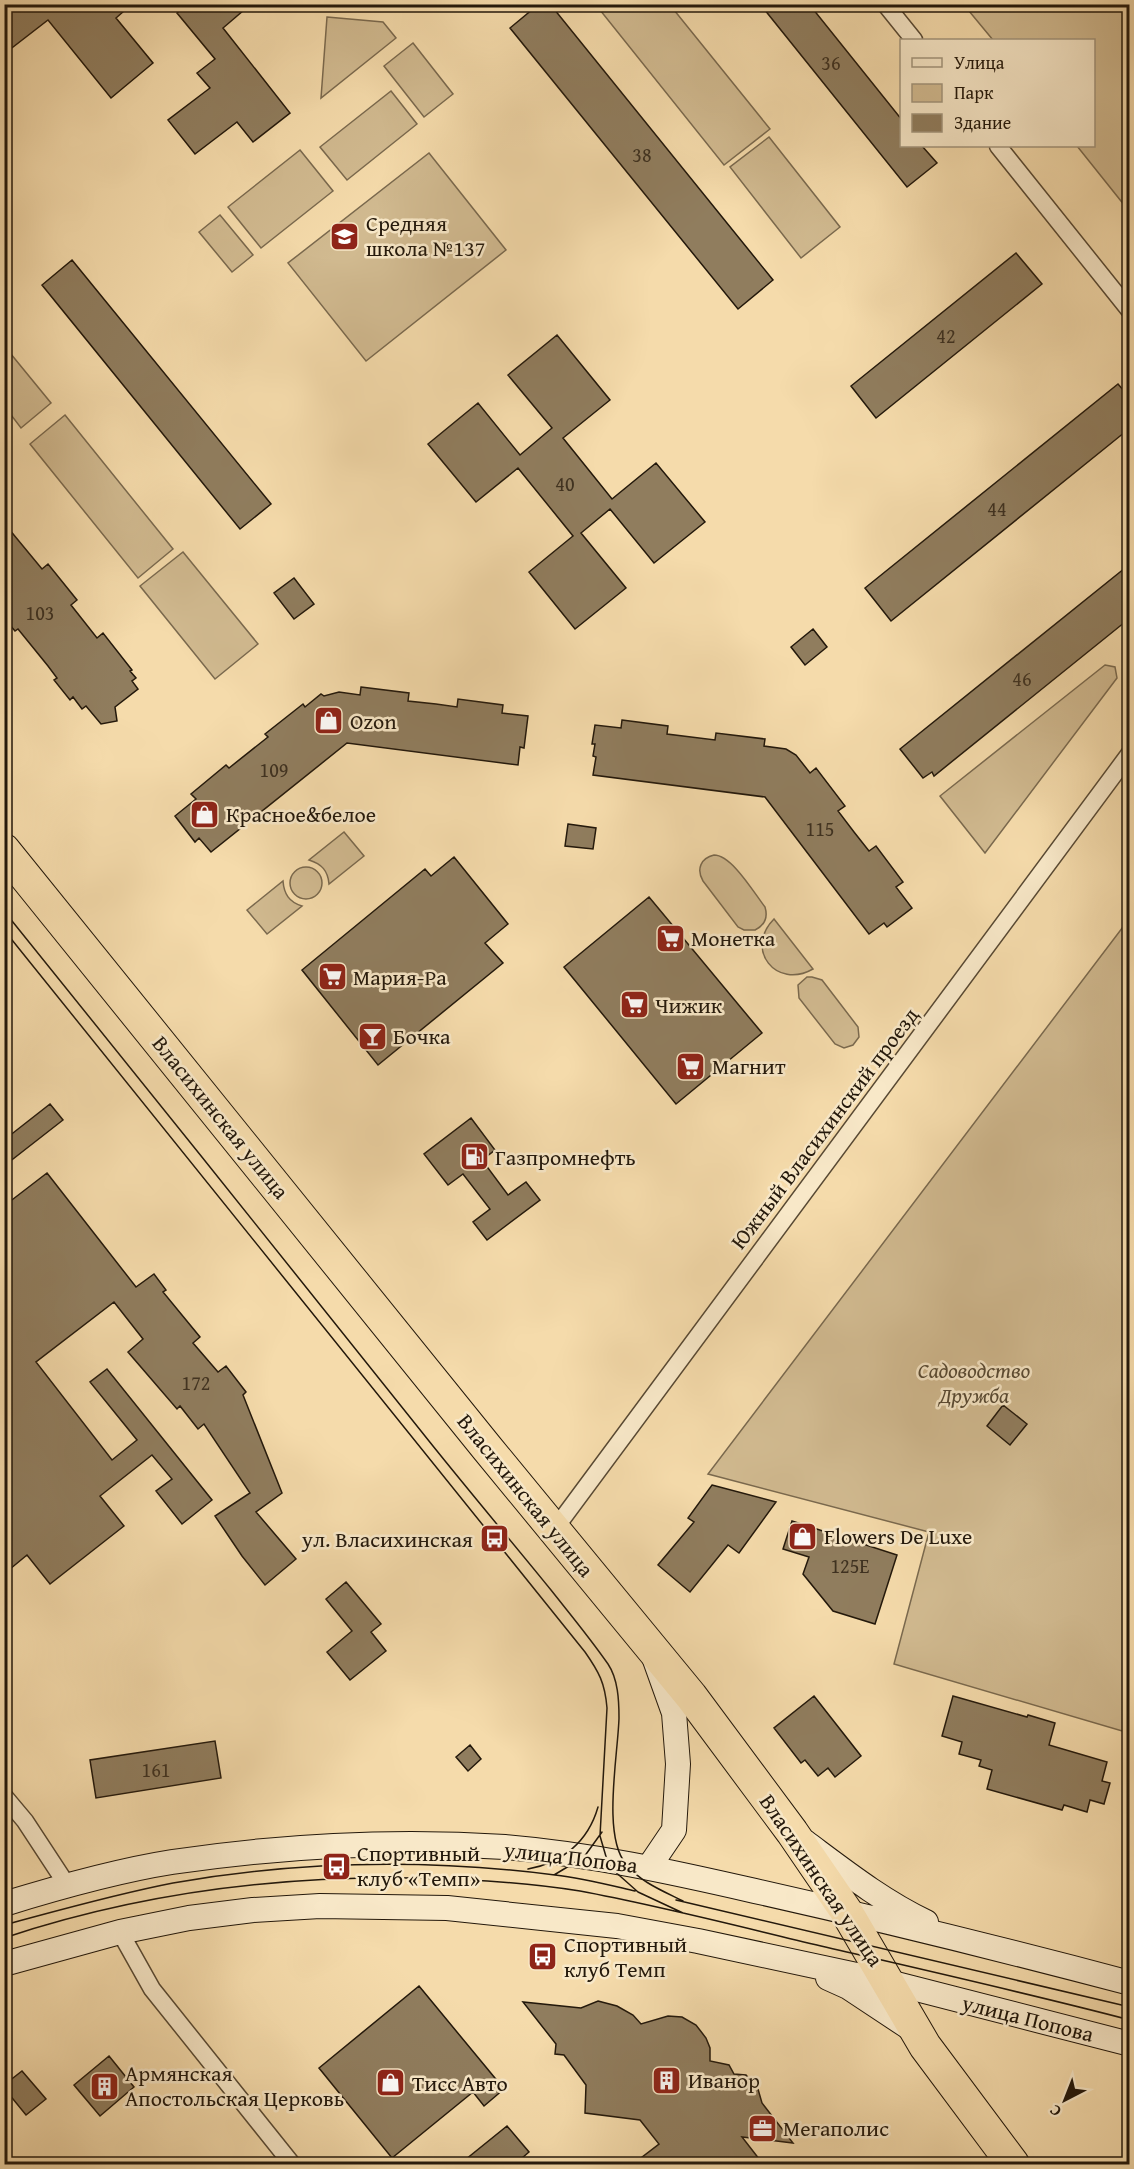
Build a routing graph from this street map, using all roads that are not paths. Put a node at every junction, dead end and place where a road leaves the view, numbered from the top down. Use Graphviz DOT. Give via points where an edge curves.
graph roads {
  1 [pos="885,4"];
  2 [pos="913,39"];
  3 [pos="999,147"];
  4 [pos="1130,311"];
  5 [pos="1130,753"];
  6 [pos="4,850"];
  7 [pos="554,1530"];
  8 [pos="650,1647"];
  9 [pos="4,1796"];
  10 [pos="792,1832"];
  11 [pos="649,1867"];
  12 [pos="67,1885"];
  13 [pos="4,1904"];
  14 [pos="846,1911"];
  15 [pos="120,1932"];
  16 [pos="972,1943"];
  17 [pos="766,1957"];
  18 [pos="4,1964"];
  19 [pos="889,1982"];
  20 [pos="1130,1983"];
  21 [pos="916,2032"];
  22 [pos="1130,2044"];
  23 [pos="292,2164"];
  24 [pos="1013,2164"];
  1 -- 2 [label="street"];
  3 -- 4 [label="street"];
  5 -- 7 [label="street, Южный Власихинский проезд"];
  6 -- 7 [label="highway, Власихинская улица"];
  7 -- 8 [label="highway, Власихинская улица"];
  8 -- 10 [label="highway, Власихинская улица"];
  8 -- 11 [label="main road" via="674,1713 678,1764 674,1830"];
  9 -- 12 [label="street"];
  10 -- 14 [label="highway, Власихинская улица"];
  10 -- 16 [label="main road" via="901,1910"];
  11 -- 12 [label="main road, улица Попова" via="504,1847 386,1845 171,1862"];
  11 -- 14 [label="main road, улица Попова"];
  12 -- 13 [label="main road, улица Попова"];
  14 -- 16 [label="main road, улица Попова"];
  14 -- 19 [label="highway, Власихинская улица"];
  15 -- 17 [label="main road, улица Попова" via="253,1910 320,1906 447,1908 617,1926"];
  15 -- 18 [label="main road, улица Попова"];
  15 -- 23 [label="street" via="152,1989"];
  16 -- 20 [label="main road, улица Попова"];
  17 -- 19 [label="main road, улица Попова"];
  17 -- 21 [label="main road" via="848,1987"];
  19 -- 21 [label="highway, Власихинская улица"];
  19 -- 22 [label="main road, улица Попова"];
  21 -- 24 [label="highway, Власихинская улица"];
}
